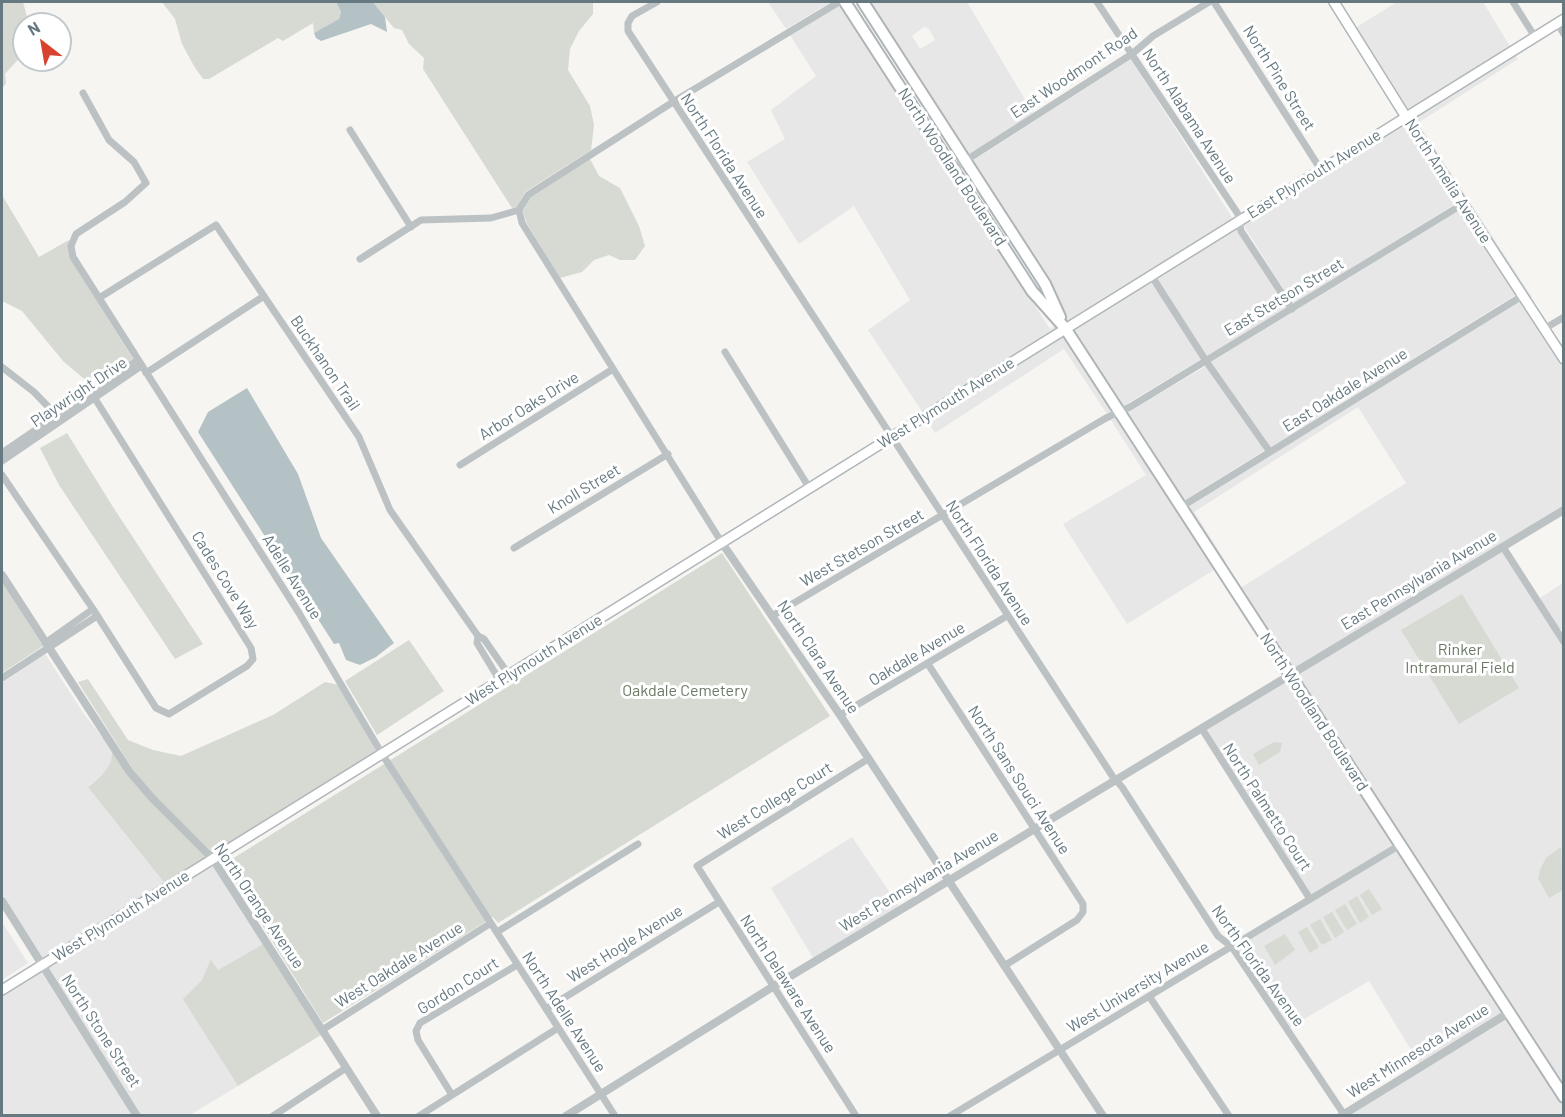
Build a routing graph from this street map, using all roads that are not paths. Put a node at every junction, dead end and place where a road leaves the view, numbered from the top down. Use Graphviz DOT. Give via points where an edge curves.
graph roads {
  1 [pos="657,2"];
  2 [pos="839,2"];
  3 [pos="845,2"];
  4 [pos="863,2"];
  5 [pos="1097,2"];
  6 [pos="1209,2"];
  7 [pos="1214,2"];
  8 [pos="1334,2"];
  9 [pos="1513,2"];
  10 [pos="1560,21"];
  11 [pos="1563,34"];
  12 [pos="1535,37"];
  13 [pos="1132,54"];
  14 [pos="83,93"];
  15 [pos="673,102"];
  16 [pos="1406,117"];
  17 [pos="350,130"];
  18 [pos="966,161"];
  19 [pos="954,168"];
  20 [pos="1321,170"];
  21 [pos="1462,204"];
  22 [pos="519,210"];
  23 [pos="1238,221"];
  24 [pos="411,227"];
  25 [pos="360,259"];
  26 [pos="1151,275"];
  27 [pos="264,296"];
  28 [pos="1522,296"];
  29 [pos="99,298"];
  30 [pos="1292,309"];
  31 [pos="1563,317"];
  32 [pos="1065,328"];
  33 [pos="1544,329"];
  34 [pos="725,352"];
  35 [pos="1563,359"];
  36 [pos="1206,361"];
  37 [pos="139,363"];
  38 [pos="2,367"];
  39 [pos="614,369"];
  40 [pos="146,374"];
  41 [pos="94,397"];
  42 [pos="1119,412"];
  43 [pos="58,418"];
  44 [pos="890,438"];
  45 [pos="1270,452"];
  46 [pos="2,453"];
  47 [pos="668,454"];
  48 [pos="2,461"];
  49 [pos="460,465"];
  50 [pos="2,476"];
  51 [pos="810,489"];
  52 [pos="1181,507"];
  53 [pos="1563,510"];
  54 [pos="943,517"];
  55 [pos="722,543"];
  56 [pos="1503,547"];
  57 [pos="514,548"];
  58 [pos="2,575"];
  59 [pos="95,613"];
  60 [pos="772,616"];
  61 [pos="1006,616"];
  62 [pos="1560,630"];
  63 [pos="1563,642"];
  64 [pos="47,645"];
  65 [pos="928,664"];
  66 [pos="1290,675"];
  67 [pos="2,678"];
  68 [pos="505,678"];
  69 [pos="840,715"];
  70 [pos="1202,729"];
  71 [pos="382,754"];
  72 [pos="868,759"];
  73 [pos="1116,780"];
  74 [pos="1034,829"];
  75 [pos="638,844"];
  76 [pos="1401,845"];
  77 [pos="213,859"];
  78 [pos="697,866"];
  79 [pos="948,881"];
  80 [pos="1310,899"];
  81 [pos="2,901"];
  82 [pos="719,902"];
  83 [pos="491,923"];
  84 [pos="497,932"];
  85 [pos="1232,947"];
  86 [pos="517,965"];
  87 [pos="42,966"];
  88 [pos="1004,966"];
  89 [pos="774,986"];
  90 [pos="2,990"];
  91 [pos="1149,996"];
  92 [pos="546,1009"];
  93 [pos="1510,1012"];
  94 [pos="558,1028"];
  95 [pos="322,1030"];
  96 [pos="1059,1049"];
  97 [pos="346,1068"];
  98 [pos="601,1094"];
  99 [pos="452,1095"];
  100 [pos="1563,1097"];
  101 [pos="1344,1115"];
  102 [pos="137,1116"];
  103 [pos="273,1116"];
  104 [pos="377,1116"];
  105 [pos="419,1116"];
  106 [pos="566,1116"];
  107 [pos="615,1116"];
  108 [pos="856,1116"];
  109 [pos="950,1116"];
  110 [pos="1103,1116"];
  111 [pos="1229,1116"];
  1 -- 15 [label="street, North Florida Avenue" via="632,16 628,31"];
  2 -- 15 [label="street"];
  3 -- 19 [label="main road, North Woodland Boulevard"];
  4 -- 18 [label="main road, North Woodland Boulevard"];
  5 -- 13 [label="street, North Alabama Avenue"];
  6 -- 13 [label="street, East Woodmont Road" via="1153,36"];
  7 -- 20 [label="street, North Pine Street"];
  8 -- 16 [label="main road, North Amelia Avenue"];
  9 -- 12 [label="street"];
  10 -- 11 [label="street"];
  10 -- 12 [label="main road, East Plymouth Avenue"];
  12 -- 16 [label="main road, East Plymouth Avenue"];
  13 -- 18 [label="street, East Woodmont Road"];
  13 -- 23 [label="street, North Alabama Avenue" via="1238,214"];
  14 -- 29 [label="street, Adelle Avenue" via="109,140 134,162 147,183 72,239 73,256"];
  15 -- 22 [label="street" via="528,195"];
  15 -- 44 [label="street, North Florida Avenue"];
  16 -- 20 [label="main road, East Plymouth Avenue"];
  16 -- 21 [label="main road, North Amelia Avenue"];
  17 -- 24 [label="street"];
  18 -- 19 [label="street, East Woodmont Road"];
  18 -- 32 [label="main road, North Woodland Boulevard" via="1046,284"];
  19 -- 32 [label="main road, North Woodland Boulevard" via="1032,291"];
  20 -- 23 [label="main road, East Plymouth Avenue"];
  21 -- 28 [label="main road, North Amelia Avenue"];
  21 -- 30 [label="street, East Stetson Street"];
  22 -- 24 [label="street" via="491,218 421,220"];
  22 -- 39 [label="street, North Clara Avenue" via="522,223"];
  23 -- 26 [label="main road, East Plymouth Avenue"];
  23 -- 30 [label="street, North Alabama Avenue"];
  24 -- 25 [label="street"];
  26 -- 32 [label="main road, East Plymouth Avenue"];
  26 -- 36 [label="street"];
  27 -- 29 [label="street, Buckhanon Trail" via="216,225"];
  27 -- 40 [label="street, Playwright Drive"];
  27 -- 68 [label="street, Buckhanon Trail" via="359,437 390,510 478,636 484,639"];
  28 -- 33 [label="main road, North Amelia Avenue"];
  28 -- 45 [label="street, East Oakdale Avenue"];
  29 -- 37 [label="street, Adelle Avenue"];
  30 -- 36 [label="street, East Stetson Street"];
  31 -- 33 [label="street"];
  32 -- 42 [label="main road, North Woodland Boulevard"];
  32 -- 44 [label="main road, West Plymouth Avenue"];
  33 -- 35 [label="main road, North Amelia Avenue"];
  34 -- 51 [label="street"];
  36 -- 42 [label="street, East Stetson Street"];
  36 -- 45 [label="street"];
  37 -- 40 [label="street, Adelle Avenue"];
  37 -- 41 [label="street, Playwright Drive"];
  37 -- 43 [label="street, Playwright Drive"];
  38 -- 43 [label="street" via="34,392"];
  39 -- 47 [label="street, North Clara Avenue"];
  39 -- 49 [label="street, Arbor Oaks Drive"];
  40 -- 71 [label="street, Adelle Avenue" via="299,613"];
  41 -- 43 [label="street, Playwright Drive"];
  41 -- 59 [label="street, Cades Cove Way" via="252,648 253,659 169,714 156,708"];
  42 -- 52 [label="main road, North Woodland Boulevard"];
  42 -- 54 [label="street, West Stetson Street"];
  43 -- 46 [label="street, Playwright Drive"];
  43 -- 48 [label="street, Playwright Drive"];
  44 -- 51 [label="main road, West Plymouth Avenue"];
  44 -- 54 [label="street, North Florida Avenue"];
  45 -- 52 [label="street, East Oakdale Avenue"];
  47 -- 55 [label="street, North Clara Avenue"];
  47 -- 57 [label="street, Knoll Street"];
  50 -- 59 [label="street, Cades Cove Way"];
  51 -- 55 [label="main road, West Plymouth Avenue"];
  52 -- 66 [label="main road, North Woodland Boulevard"];
  53 -- 56 [label="street, East Pennsylvania Avenue"];
  54 -- 60 [label="street, West Stetson Street"];
  54 -- 61 [label="street, North Florida Avenue"];
  55 -- 60 [label="street, North Clara Avenue"];
  55 -- 68 [label="main road, West Plymouth Avenue"];
  56 -- 62 [label="street"];
  56 -- 66 [label="street, East Pennsylvania Avenue"];
  58 -- 64 [label="street, North Orange Avenue"];
  59 -- 64 [label="street"];
  60 -- 69 [label="street, North Clara Avenue"];
  61 -- 65 [label="street, Oakdale Avenue"];
  61 -- 73 [label="street, North Florida Avenue"];
  62 -- 63 [label="street"];
  64 -- 67 [label="street"];
  64 -- 77 [label="street, North Orange Avenue" via="129,771"];
  65 -- 69 [label="street, Oakdale Avenue"];
  65 -- 74 [label="street, North Sans Souci Avenue"];
  66 -- 70 [label="street, West Pennsylvania Avenue"];
  66 -- 76 [label="main road, North Woodland Boulevard"];
  68 -- 71 [label="main road, West Plymouth Avenue"];
  69 -- 72 [label="street, North Clara Avenue"];
  70 -- 73 [label="street, West Pennsylvania Avenue"];
  70 -- 80 [label="street, North Palmetto Court"];
  71 -- 77 [label="main road, West Plymouth Avenue"];
  71 -- 83 [label="street, Adelle Avenue"];
  72 -- 78 [label="street, West College Court"];
  72 -- 79 [label="street, North Clara Avenue"];
  73 -- 74 [label="street, West Pennsylvania Avenue"];
  73 -- 85 [label="street, North Florida Avenue" via="1218,936"];
  74 -- 79 [label="street, West Pennsylvania Avenue"];
  74 -- 88 [label="street, North Sans Souci Avenue" via="1083,904 1083,912 1077,920"];
  75 -- 84 [label="street"];
  76 -- 80 [label="street, West University Avenue"];
  76 -- 93 [label="main road, North Woodland Boulevard"];
  77 -- 87 [label="main road, West Plymouth Avenue"];
  77 -- 95 [label="street, North Orange Avenue"];
  78 -- 82 [label="street, North Delaware Avenue"];
  79 -- 88 [label="street, North Clara Avenue"];
  79 -- 89 [label="street, West Pennsylvania Avenue"];
  80 -- 85 [label="street, West University Avenue"];
  81 -- 87 [label="street, North Stone Street"];
  82 -- 89 [label="street, North Delaware Avenue"];
  82 -- 92 [label="street, West Hogle Avenue"];
  83 -- 84 [label="street, North Adelle Avenue"];
  83 -- 95 [label="street, West Oakdale Avenue"];
  84 -- 86 [label="street, North Adelle Avenue"];
  85 -- 91 [label="street, West University Avenue"];
  85 -- 101 [label="street, North Florida Avenue"];
  86 -- 92 [label="street, North Adelle Avenue"];
  86 -- 99 [label="street, Gordon Court" via="420,1023 416,1031"];
  87 -- 90 [label="main road, West Plymouth Avenue"];
  87 -- 102 [label="street, North Stone Street"];
  88 -- 96 [label="street, North Clara Avenue"];
  89 -- 98 [label="street, West Pennsylvania Avenue"];
  89 -- 108 [label="street, North Delaware Avenue"];
  91 -- 96 [label="street, West University Avenue"];
  91 -- 111 [label="street"];
  92 -- 94 [label="street, North Adelle Avenue"];
  93 -- 100 [label="main road, North Woodland Boulevard"];
  93 -- 101 [label="street, West Minnesota Avenue"];
  94 -- 98 [label="street, North Adelle Avenue"];
  94 -- 99 [label="street"];
  95 -- 97 [label="street, North Orange Avenue"];
  96 -- 109 [label="street, West University Avenue"];
  96 -- 110 [label="street, North Clara Avenue"];
  97 -- 103 [label="street"];
  97 -- 104 [label="street, North Orange Avenue"];
  98 -- 106 [label="street, West Pennsylvania Avenue"];
  98 -- 107 [label="street, North Adelle Avenue"];
  99 -- 105 [label="street"];
}
